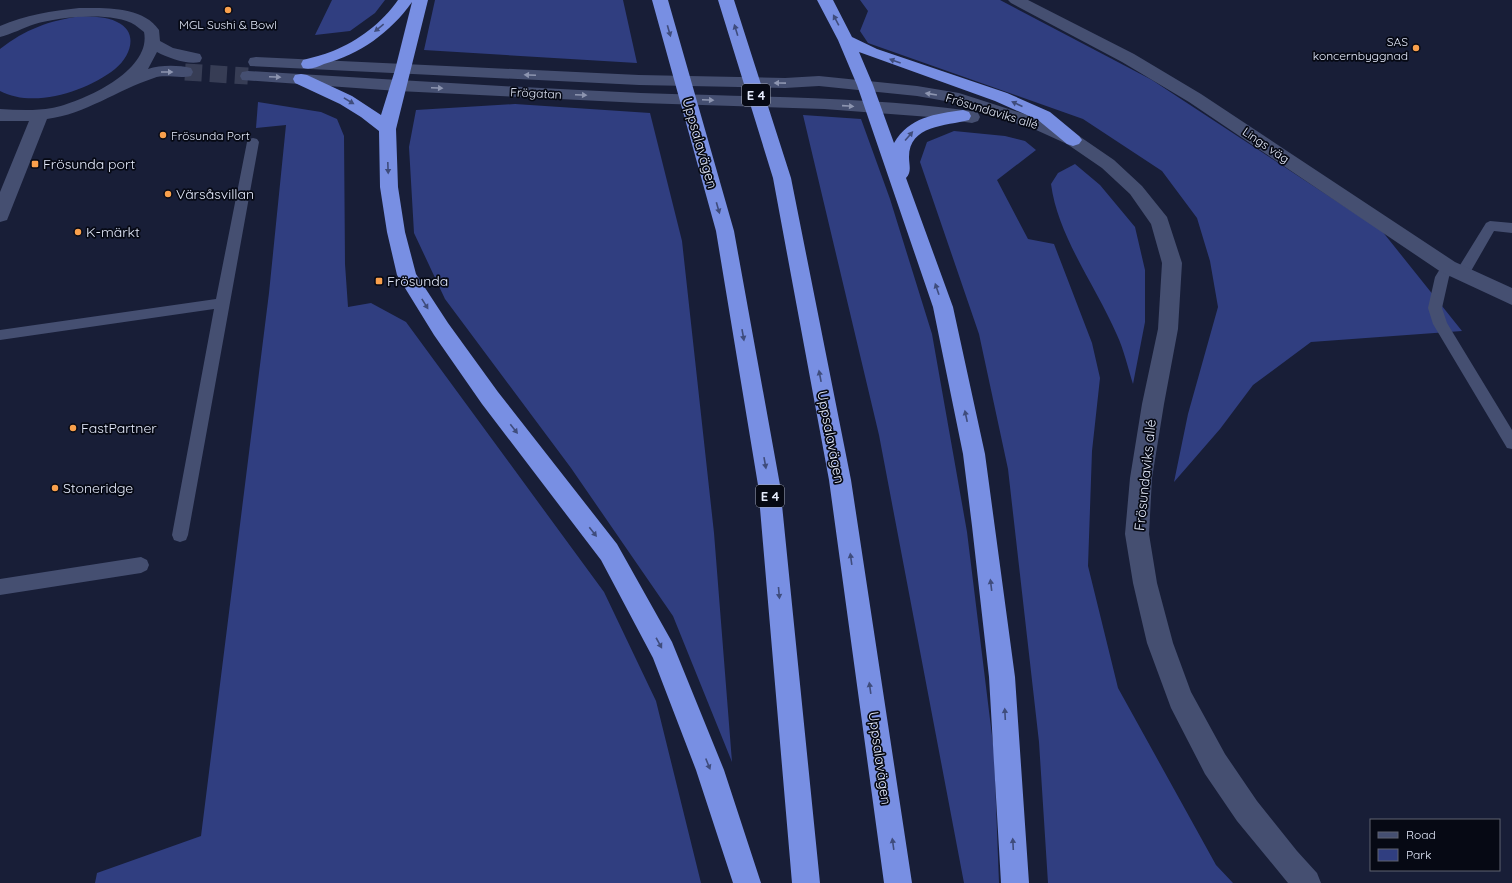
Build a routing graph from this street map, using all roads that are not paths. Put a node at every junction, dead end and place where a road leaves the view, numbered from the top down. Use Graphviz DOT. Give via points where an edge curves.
graph roads {
  1 [pos="406,0"];
  2 [pos="420,0"];
  3 [pos="660,0"];
  4 [pos="726,0"];
  5 [pos="825,0"];
  6 [pos="1016,0"];
  7 [pos="99,3"];
  8 [pos="0,32"];
  9 [pos="846,40"];
  10 [pos="152,43"];
  11 [pos="194,58"];
  12 [pos="256,62"];
  13 [pos="309,64"];
  14 [pos="403,70"];
  15 [pos="185,72"];
  16 [pos="248,76"];
  17 [pos="301,79"];
  18 [pos="819,81"];
  19 [pos="122,84"];
  20 [pos="865,85"];
  21 [pos="398,86"];
  22 [pos="824,104"];
  23 [pos="872,107"];
  24 [pos="0,115"];
  25 [pos="40,115"];
  26 [pos="963,116"];
  27 [pos="387,129"];
  28 [pos="1073,140"];
  29 [pos="253,142"];
  30 [pos="1108,164"];
  31 [pos="902,186"];
  32 [pos="0,215"];
  33 [pos="1512,228"];
  34 [pos="1455,270"];
  35 [pos="1512,297"];
  36 [pos="222,303"];
  37 [pos="0,335"];
  38 [pos="1512,443"];
  39 [pos="180,535"];
  40 [pos="142,565"];
  41 [pos="0,587"];
  42 [pos="747,883"];
  43 [pos="806,883"];
  44 [pos="898,883"];
  45 [pos="1015,883"];
  46 [pos="1307,883"];
  1 -- 13 [label="highway, one-way" via="382,26 352,47 340,54"];
  2 -- 14 [label="highway"];
  3 -- 43 [label="highway, Uppsalavägen / E 4, one-way" via="725,231 769,485"];
  44 -- 4 [label="highway, Uppsalavägen / E 4, one-way" via="840,480 782,178"];
  9 -- 5 [label="highway, one-way"];
  6 -- 34 [label="street, Lings väg" via="1128,58 1195,98"];
  7 -- 8 [label="street" via="64,8 24,20"];
  7 -- 10 [label="street" via="122,8 140,16 152,30"];
  9 -- 20 [label="highway"];
  28 -- 9 [label="highway, one-way" via="1044,116 1001,97 871,52"];
  10 -- 11 [label="street" via="168,52"];
  10 -- 19 [label="street" via="146,60"];
  12 -- 13 [label="street, Frögatan"];
  13 -- 14 [label="street, Frögatan"];
  18 -- 14 [label="street, Frögatan, one-way" via="785,83 639,80"];
  14 -- 21 [label="highway"];
  19 -- 15 [label="street, one-way" via="154,72"];
  16 -- 17 [label="street, Frögatan, one-way"];
  17 -- 21 [label="street, Frögatan"];
  17 -- 27 [label="highway, one-way" via="337,94 369,113"];
  18 -- 20 [label="street, Frösundaviks allé"];
  19 -- 25 [label="street" via="88,102"];
  20 -- 23 [label="highway"];
  28 -- 20 [label="street, Frösundaviks allé, one-way" via="1040,125 953,97"];
  21 -- 22 [label="street, Frögatan, one-way"];
  21 -- 27 [label="highway"];
  22 -- 23 [label="street, Frösundaviks allé, one-way"];
  23 -- 26 [label="street, Frösundaviks allé"];
  23 -- 31 [label="highway"];
  24 -- 25 [label="street"];
  25 -- 32 [label="street"];
  26 -- 30 [label="street, Frösundaviks allé" via="988,118 1050,136"];
  31 -- 26 [label="highway, one-way" via="901,146 910,133 924,124"];
  27 -- 42 [label="highway, one-way" via="389,187 396,232 407,276 490,398 609,552 663,650 710,770"];
  28 -- 30 [label="street, Frösundaviks allé"];
  29 -- 36 [label="lane"];
  30 -- 46 [label="street, Frösundaviks allé" via="1136,190 1160,222 1172,263 1168,329 1144,463 1137,534 1145,583 1160,643 1180,699 1215,764 1247,811"];
  45 -- 31 [label="highway, one-way" via="1002,677 974,454 943,307"];
  33 -- 34 [label="lane" via="1490,226"];
  34 -- 35 [label="street, Lings väg"];
  34 -- 38 [label="lane" via="1442,277 1437,293 1436,313"];
  36 -- 37 [label="lane"];
  36 -- 39 [label="lane"];
  40 -- 41 [label="lane"];
}
